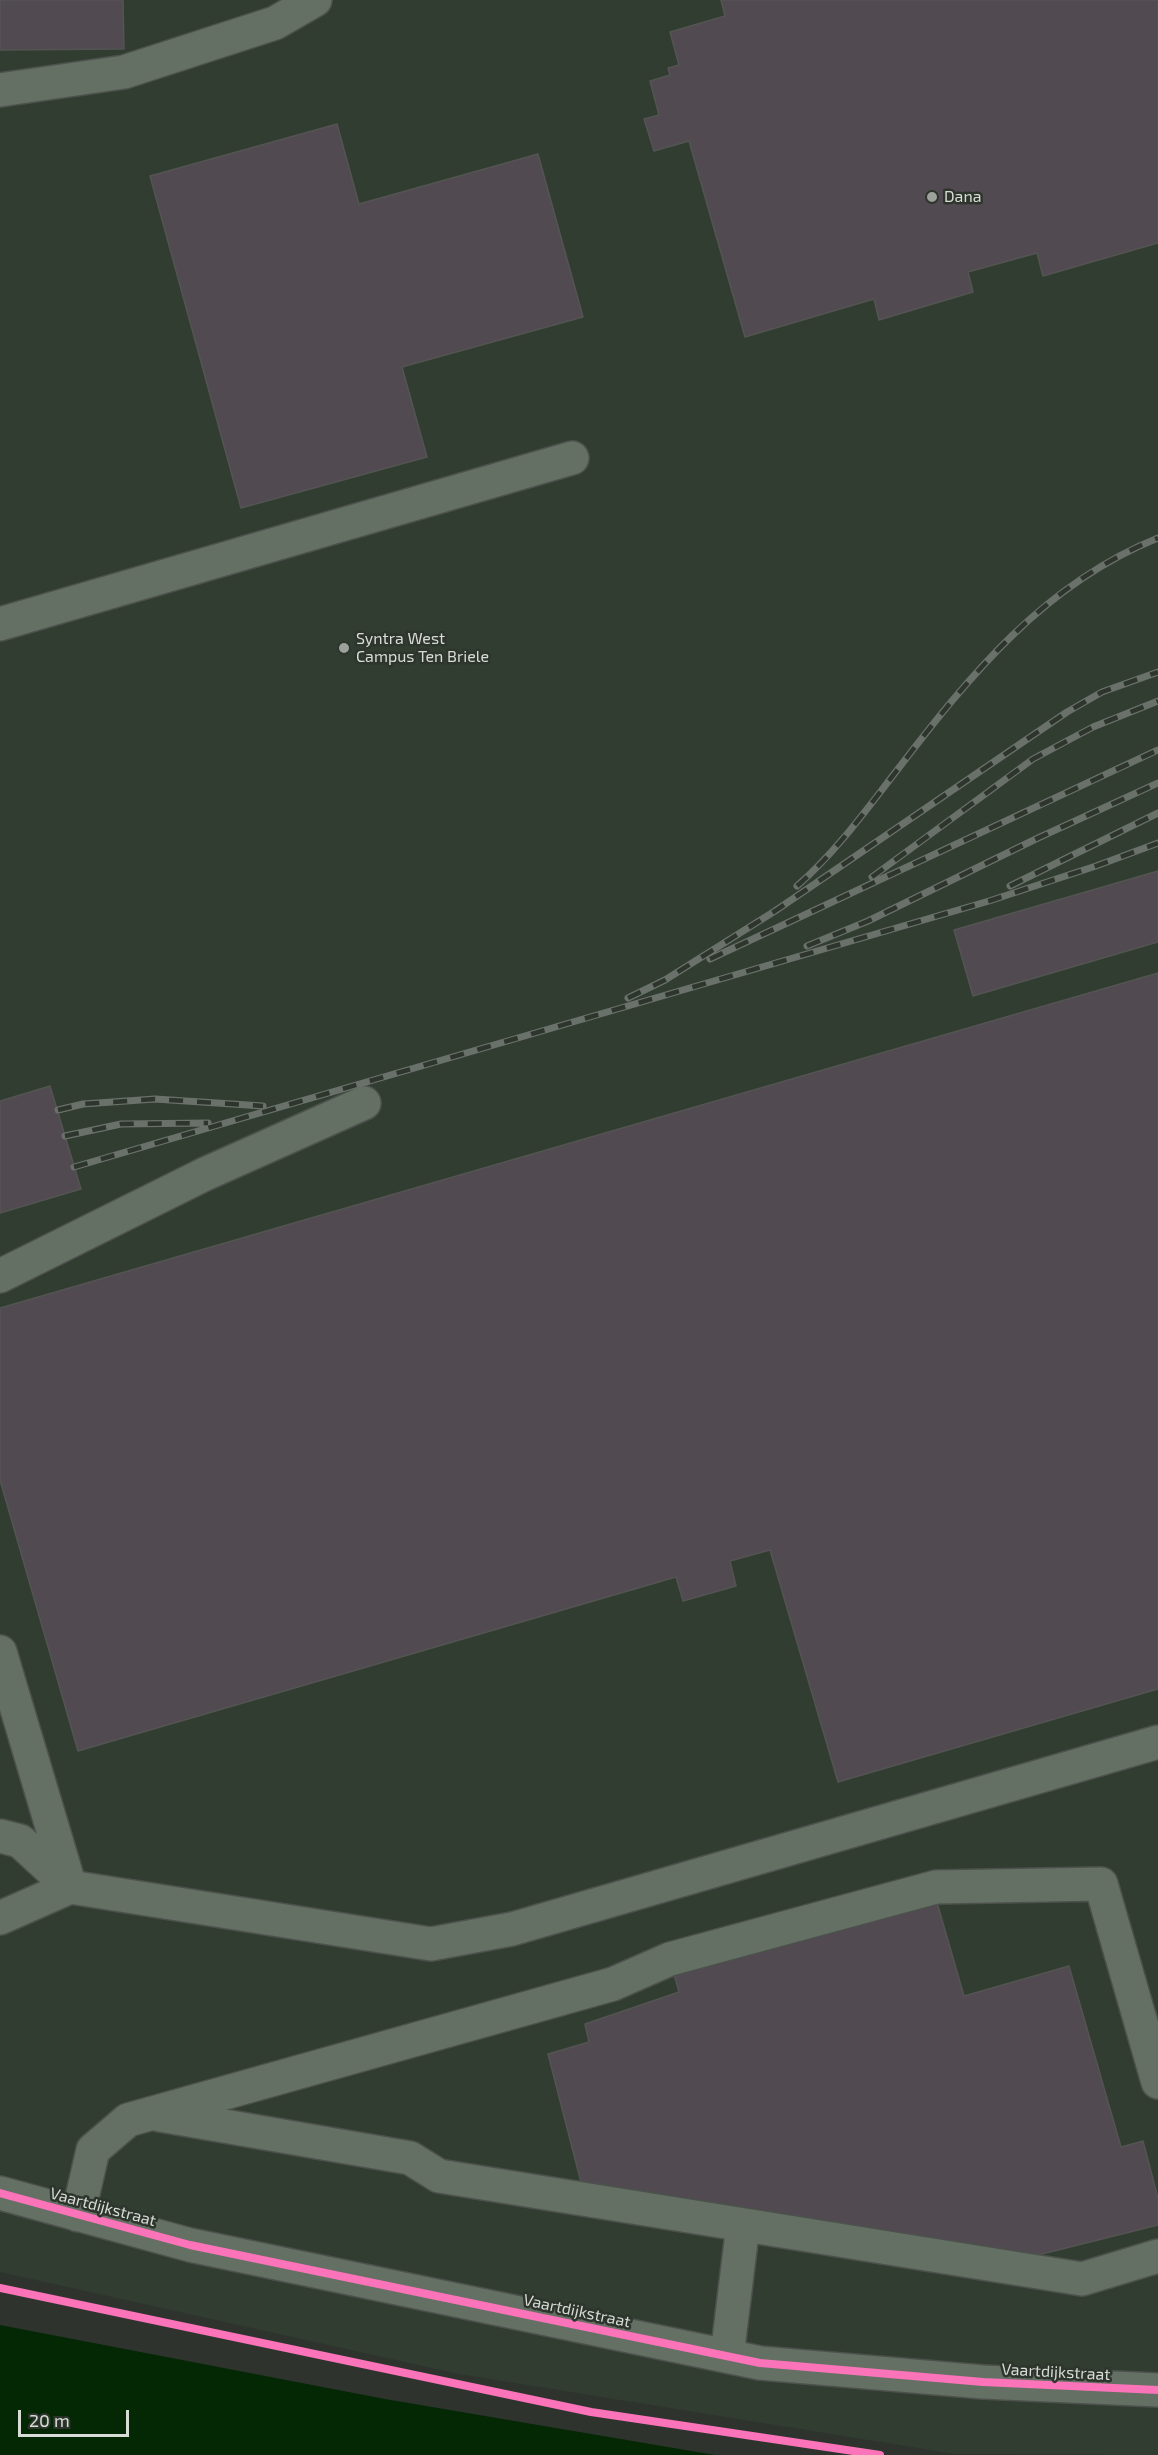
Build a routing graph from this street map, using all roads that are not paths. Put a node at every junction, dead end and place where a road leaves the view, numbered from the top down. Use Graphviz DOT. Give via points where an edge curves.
graph roads {
  1 [pos="315,0"];
  2 [pos="0,90"];
  3 [pos="572,458"];
  4 [pos="0,624"];
  5 [pos="364,1103"];
  6 [pos="0,1276"];
  7 [pos="0,1652"];
  8 [pos="1158,1742"];
  9 [pos="0,1836"];
  10 [pos="70,1887"];
  11 [pos="0,1918"];
  12 [pos="1158,2082"];
  13 [pos="152,2113"];
  14 [pos="0,2193"];
  15 [pos="78,2215"];
  16 [pos="743,2225"];
  17 [pos="1158,2256"];
  18 [pos="727,2356"];
  19 [pos="1158,2390"];
  1 -- 2 [label="street" via="275,23 124,72"];
  3 -- 4 [label="street"];
  5 -- 6 [label="street" via="205,1174"];
  7 -- 10 [label="street"];
  8 -- 10 [label="street" via="512,1929 431,1944"];
  9 -- 10 [label="street" via="20,1841"];
  10 -- 11 [label="street"];
  12 -- 13 [label="street" via="1101,1884 936,1887 669,1959 613,1984"];
  13 -- 15 [label="street" via="128,2120 93,2150"];
  13 -- 16 [label="street" via="410,2158 439,2176"];
  14 -- 15 [label="street, Vaartdijkstraat"];
  15 -- 18 [label="street, Vaartdijkstraat" via="190,2245"];
  16 -- 17 [label="street" via="1082,2279"];
  16 -- 18 [label="street"];
  18 -- 19 [label="street, Vaartdijkstraat" via="760,2363 983,2382"];
}
